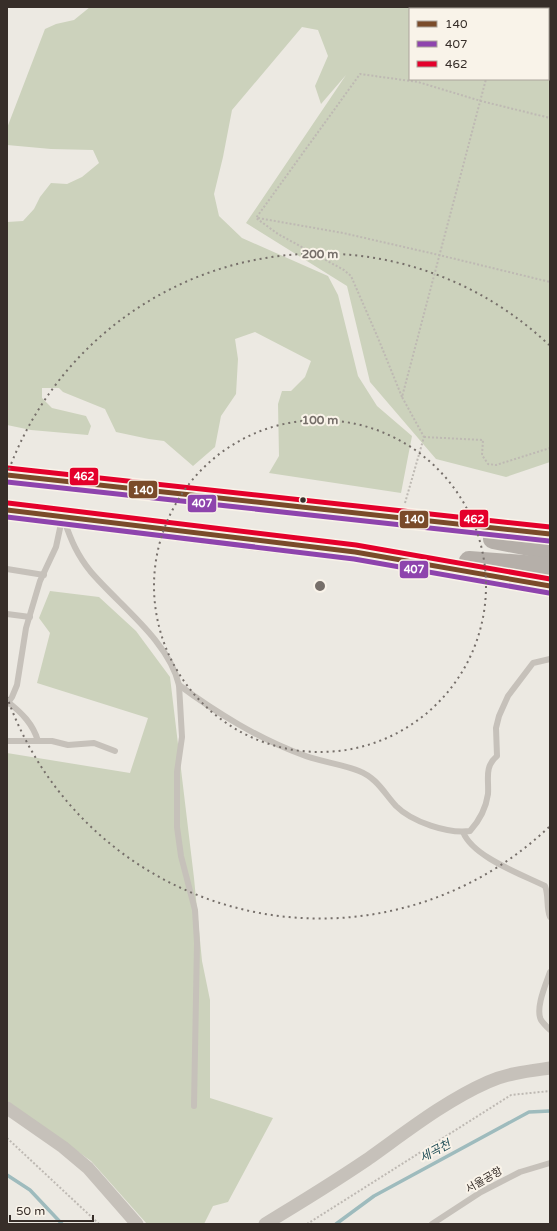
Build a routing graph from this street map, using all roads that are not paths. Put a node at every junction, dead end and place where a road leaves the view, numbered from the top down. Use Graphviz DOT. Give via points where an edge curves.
graph roads {
  1 [pos="7,475"];
  2 [pos="7,510"];
  3 [pos="346,512"];
  4 [pos="62,517"];
  5 [pos="550,534"];
  6 [pos="550,550"];
  7 [pos="355,552"];
  8 [pos="550,567"];
  9 [pos="7,569"];
  10 [pos="44,575"];
  11 [pos="550,586"];
  12 [pos="7,614"];
  13 [pos="30,617"];
  14 [pos="550,659"];
  15 [pos="179,685"];
  16 [pos="8,703"];
  17 [pos="7,741"];
  18 [pos="38,741"];
  19 [pos="115,751"];
  20 [pos="463,832"];
  21 [pos="550,917"];
  22 [pos="550,972"];
  23 [pos="550,1030"];
  24 [pos="550,1068"];
  25 [pos="194,1106"];
  26 [pos="7,1108"];
  27 [pos="550,1163"];
  28 [pos="137,1224"];
  29 [pos="265,1224"];
  30 [pos="432,1224"];
  1 -- 3 [label="main road"];
  2 -- 4 [label="main road"];
  3 -- 5 [label="main road"];
  3 -- 6 [label="main road"];
  4 -- 7 [label="main road"];
  4 -- 10 [label="lane" via="56,547"];
  4 -- 15 [label="lane" via="75,550 90,571 153,638 168,658"];
  7 -- 8 [label="main road"];
  7 -- 11 [label="main road"];
  9 -- 10 [label="lane"];
  10 -- 13 [label="lane"];
  12 -- 13 [label="lane"];
  13 -- 16 [label="lane" via="17,685"];
  14 -- 20 [label="lane" via="534,663 508,696 496,728 497,756 488,767 488,796 478,821 470,831"];
  15 -- 20 [label="lane" via="215,710 285,748 371,777 396,806 424,823"];
  15 -- 25 [label="lane" via="182,737 177,772 177,827 181,856 195,910 197,943"];
  16 -- 18 [label="lane" via="22,713 35,730"];
  17 -- 18 [label="lane"];
  18 -- 19 [label="lane" via="68,745 94,743"];
  20 -- 21 [label="lane" via="465,838 481,852 545,886"];
  22 -- 23 [label="lane" via="540,1012 541,1020"];
  24 -- 29 [label="street" via="510,1074 471,1090 340,1178"];
  26 -- 28 [label="street" via="88,1168"];
  27 -- 30 [label="lane, 서울공항" via="520,1172 481,1192"];
}
